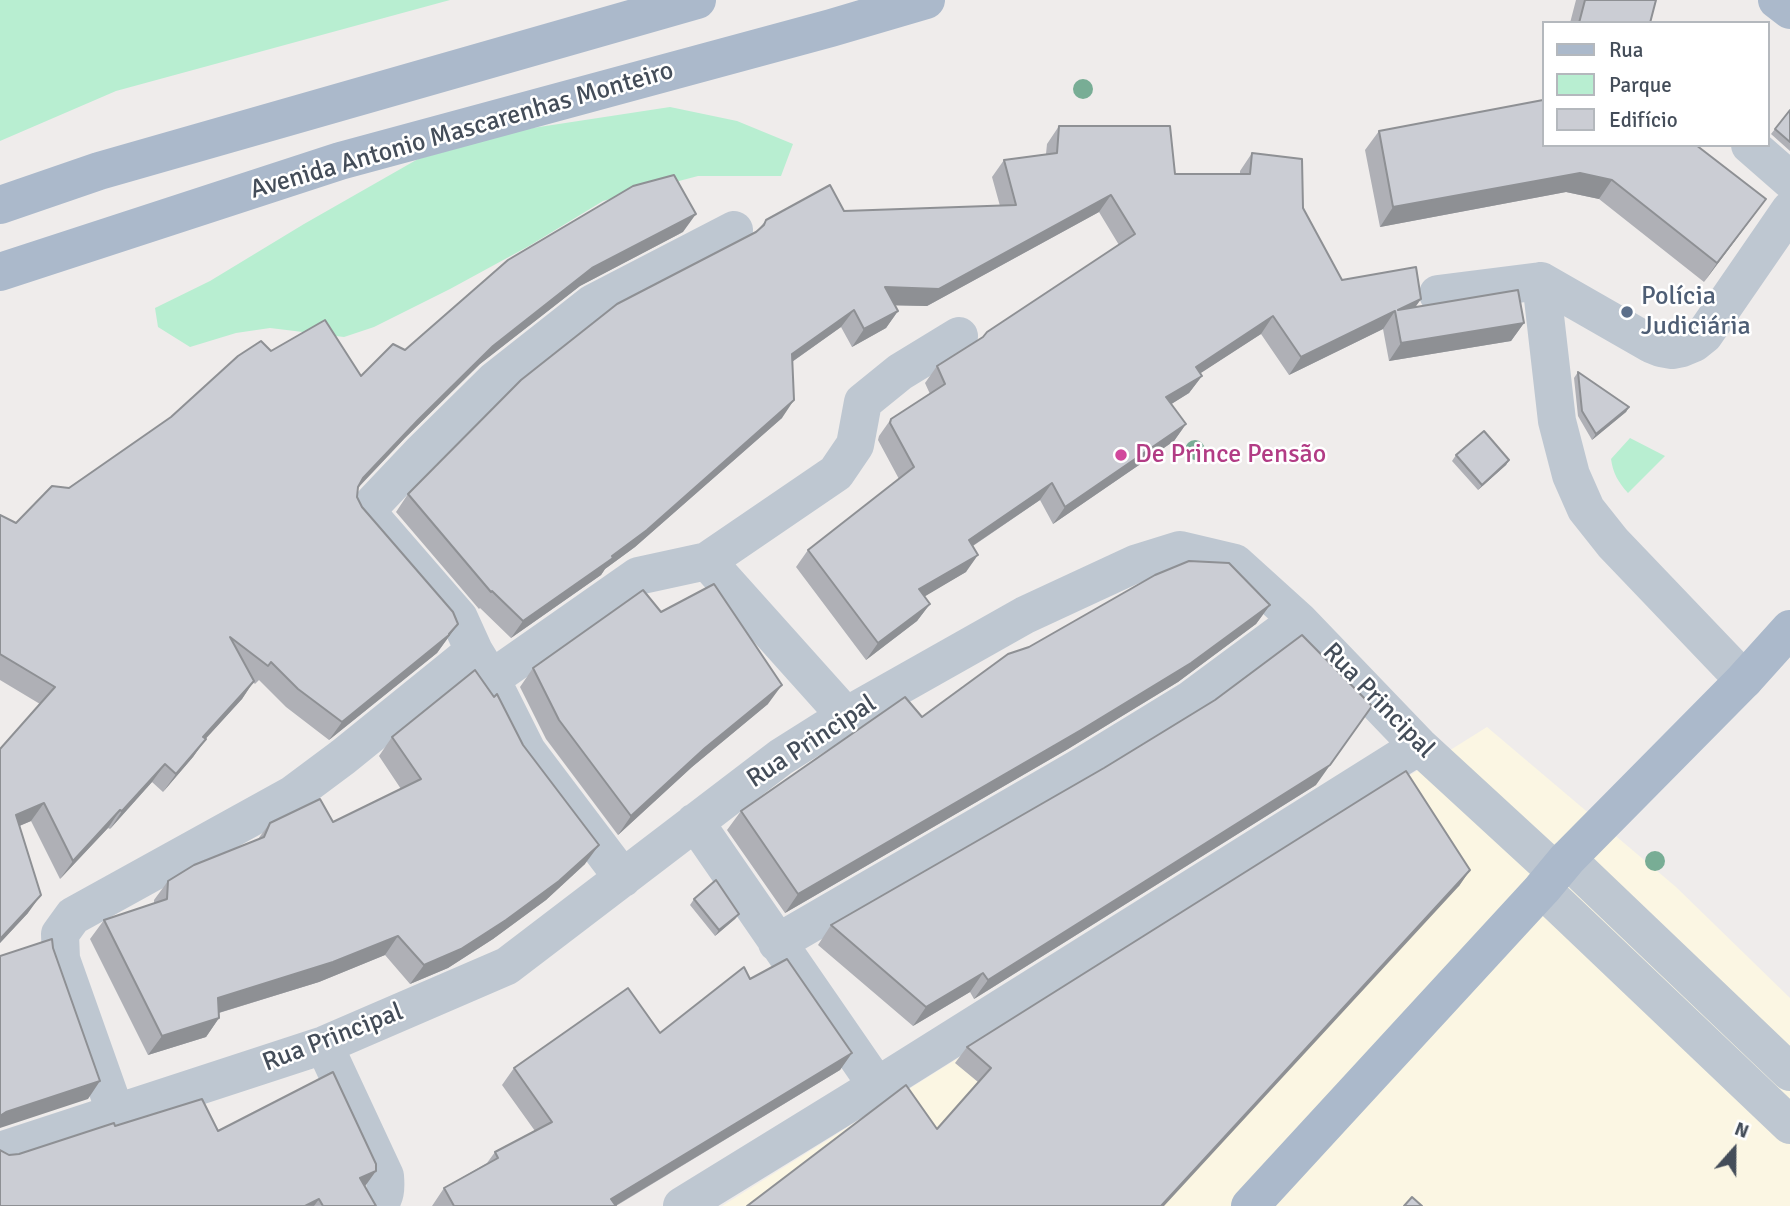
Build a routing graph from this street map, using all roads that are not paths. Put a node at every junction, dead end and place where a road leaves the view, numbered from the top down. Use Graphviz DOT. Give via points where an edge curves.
graph roads {
  1 [pos="697,0"];
  2 [pos="926,0"];
  3 [pos="1777,0"];
  4 [pos="1790,10"];
  5 [pos="1752,147"];
  6 [pos="1790,180"];
  7 [pos="0,205"];
  8 [pos="1790,210"];
  9 [pos="733,230"];
  10 [pos="0,272"];
  11 [pos="1541,281"];
  12 [pos="1438,294"];
  13 [pos="959,336"];
  14 [pos="707,561"];
  15 [pos="1298,620"];
  16 [pos="1790,629"];
  17 [pos="482,665"];
  18 [pos="1744,680"];
  19 [pos="845,716"];
  20 [pos="1419,746"];
  21 [pos="695,821"];
  22 [pos="1555,873"];
  23 [pos="622,878"];
  24 [pos="777,943"];
  25 [pos="324,1045"];
  26 [pos="1790,1072"];
  27 [pos="877,1086"];
  28 [pos="116,1114"];
  29 [pos="1790,1125"];
  30 [pos="0,1151"];
  31 [pos="377,1206"];
  32 [pos="682,1206"];
  33 [pos="1250,1206"];
  1 -- 7 [label="main road" via="99,170"];
  2 -- 10 [label="main road, Avenida Antonio Mascarenhas Monteiro" via="340,161"];
  3 -- 4 [label="main road"];
  5 -- 6 [label="street"];
  8 -- 11 [label="street" via="1704,335 1682,348 1651,344"];
  9 -- 17 [label="street" via="593,303 494,381 366,511 459,618"];
  11 -- 12 [label="street"];
  11 -- 18 [label="street" via="1557,421 1571,475 1586,509"];
  13 -- 14 [label="street" via="900,372 863,402 855,445 836,473"];
  14 -- 17 [label="street" via="638,576"];
  14 -- 19 [label="street"];
  15 -- 19 [label="street, Rua Principal" via="1235,563 1180,550 1135,564 1025,615"];
  15 -- 20 [label="street, Rua Principal"];
  15 -- 24 [label="street" via="1190,701"];
  16 -- 18 [label="main road"];
  17 -- 23 [label="street" via="527,751"];
  17 -- 28 [label="street" via="292,795 72,916 60,934 61,959"];
  18 -- 22 [label="main road"];
  19 -- 21 [label="street, Rua Principal"];
  20 -- 22 [label="street, Rua Principal"];
  20 -- 27 [label="street"];
  21 -- 23 [label="street, Rua Principal"];
  21 -- 24 [label="street"];
  22 -- 26 [label="street"];
  22 -- 29 [label="street"];
  22 -- 33 [label="main road"];
  23 -- 25 [label="street, Rua Principal" via="508,966"];
  24 -- 27 [label="street"];
  25 -- 28 [label="street, Rua Principal"];
  25 -- 31 [label="street" via="386,1176 386,1191"];
  27 -- 32 [label="street"];
  28 -- 30 [label="street, Rua Principal"];
}
